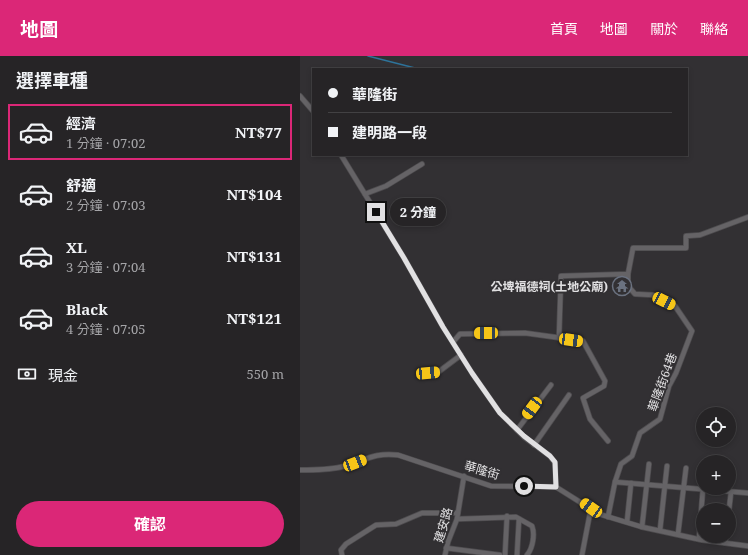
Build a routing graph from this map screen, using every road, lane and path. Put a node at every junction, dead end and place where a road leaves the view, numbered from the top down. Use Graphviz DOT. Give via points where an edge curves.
graph roads {
  1 [pos="300,96"];
  2 [pos="312,110"];
  3 [pos="342,156"];
  4 [pos="422,164"];
  5 [pos="365,194"];
  6 [pos="748,217"];
  7 [pos="628,274"];
  8 [pos="559,338"];
  9 [pos="453,342"];
  10 [pos="461,355"];
  11 [pos="420,374"];
  12 [pos="551,384"];
  13 [pos="569,395"];
  14 [pos="517,430"];
  15 [pos="608,441"];
  16 [pos="534,444"];
  17 [pos="649,464"];
  18 [pos="667,466"];
  19 [pos="686,468"];
  20 [pos="300,470"];
  21 [pos="464,476"];
  22 [pos="615,482"];
  23 [pos="631,483"];
  24 [pos="647,486"];
  25 [pos="665,486"];
  26 [pos="556,487"];
  27 [pos="684,488"];
  28 [pos="696,489"];
  29 [pos="736,492"];
  30 [pos="748,493"];
  31 [pos="591,508"];
  32 [pos="458,513"];
  33 [pos="507,516"];
  34 [pos="608,517"];
  35 [pos="457,519"];
  36 [pos="519,519"];
  37 [pos="627,522"];
  38 [pos="642,527"];
  39 [pos="660,530"];
  40 [pos="678,534"];
  41 [pos="696,538"];
  42 [pos="725,543"];
  43 [pos="748,546"];
  44 [pos="446,548"];
  45 [pos="342,555"];
  46 [pos="445,555"];
  47 [pos="500,555"];
  48 [pos="505,555"];
  49 [pos="517,555"];
  50 [pos="527,555"];
  51 [pos="582,555"];
  1 -- 2 [label="street"];
  3 -- 5 [label="street"];
  4 -- 5 [label="street" via="386,186"];
  5 -- 9 [label="street"];
  6 -- 7 [label="street" via="700,235 686,236 686,248 633,248"];
  7 -- 8 [label="street" via="561,276"];
  7 -- 22 [label="street, 華隆街64巷" via="628,286 635,294 653,295 675,306 692,331 669,386 660,419 640,433 632,456 621,464"];
  8 -- 9 [label="street" via="525,333 460,334"];
  8 -- 15 [label="street" via="583,342 605,382 604,386 583,398 590,419"];
  9 -- 10 [label="street"];
  10 -- 11 [label="street" via="437,373"];
  10 -- 14 [label="street" via="500,413"];
  12 -- 14 [label="street"];
  13 -- 16 [label="street"];
  14 -- 16 [label="street"];
  16 -- 26 [label="street" via="555,462"];
  17 -- 24 [label="street"];
  18 -- 25 [label="street"];
  19 -- 27 [label="street"];
  20 -- 21 [label="street, 華隆街" via="340,468 384,454 398,455"];
  21 -- 26 [label="street, 華隆街" via="491,486"];
  21 -- 32 [label="street, 建安路"];
  22 -- 23 [label="street"];
  22 -- 34 [label="street, 華隆街64巷"];
  23 -- 24 [label="street"];
  23 -- 37 [label="street"];
  24 -- 25 [label="street"];
  24 -- 38 [label="street"];
  25 -- 27 [label="street"];
  25 -- 39 [label="street"];
  26 -- 31 [label="street"];
  27 -- 28 [label="street"];
  27 -- 40 [label="street"];
  29 -- 30 [label="street"];
  31 -- 34 [label="street"];
  31 -- 51 [label="street"];
  32 -- 35 [label="street, 建安路"];
  32 -- 45 [label="street" via="422,513 396,524 376,525 346,544 341,550"];
  33 -- 35 [label="street"];
  33 -- 36 [label="street"];
  33 -- 48 [label="street"];
  34 -- 37 [label="street"];
  35 -- 44 [label="street, 建安路"];
  36 -- 49 [label="street"];
  36 -- 50 [label="street" via="532,526 533,530 532,545"];
  37 -- 38 [label="street"];
  38 -- 39 [label="street"];
  39 -- 40 [label="street"];
  40 -- 41 [label="street"];
  42 -- 43 [label="street"];
  44 -- 46 [label="street, 建安路"];
  44 -- 47 [label="street"];
}
